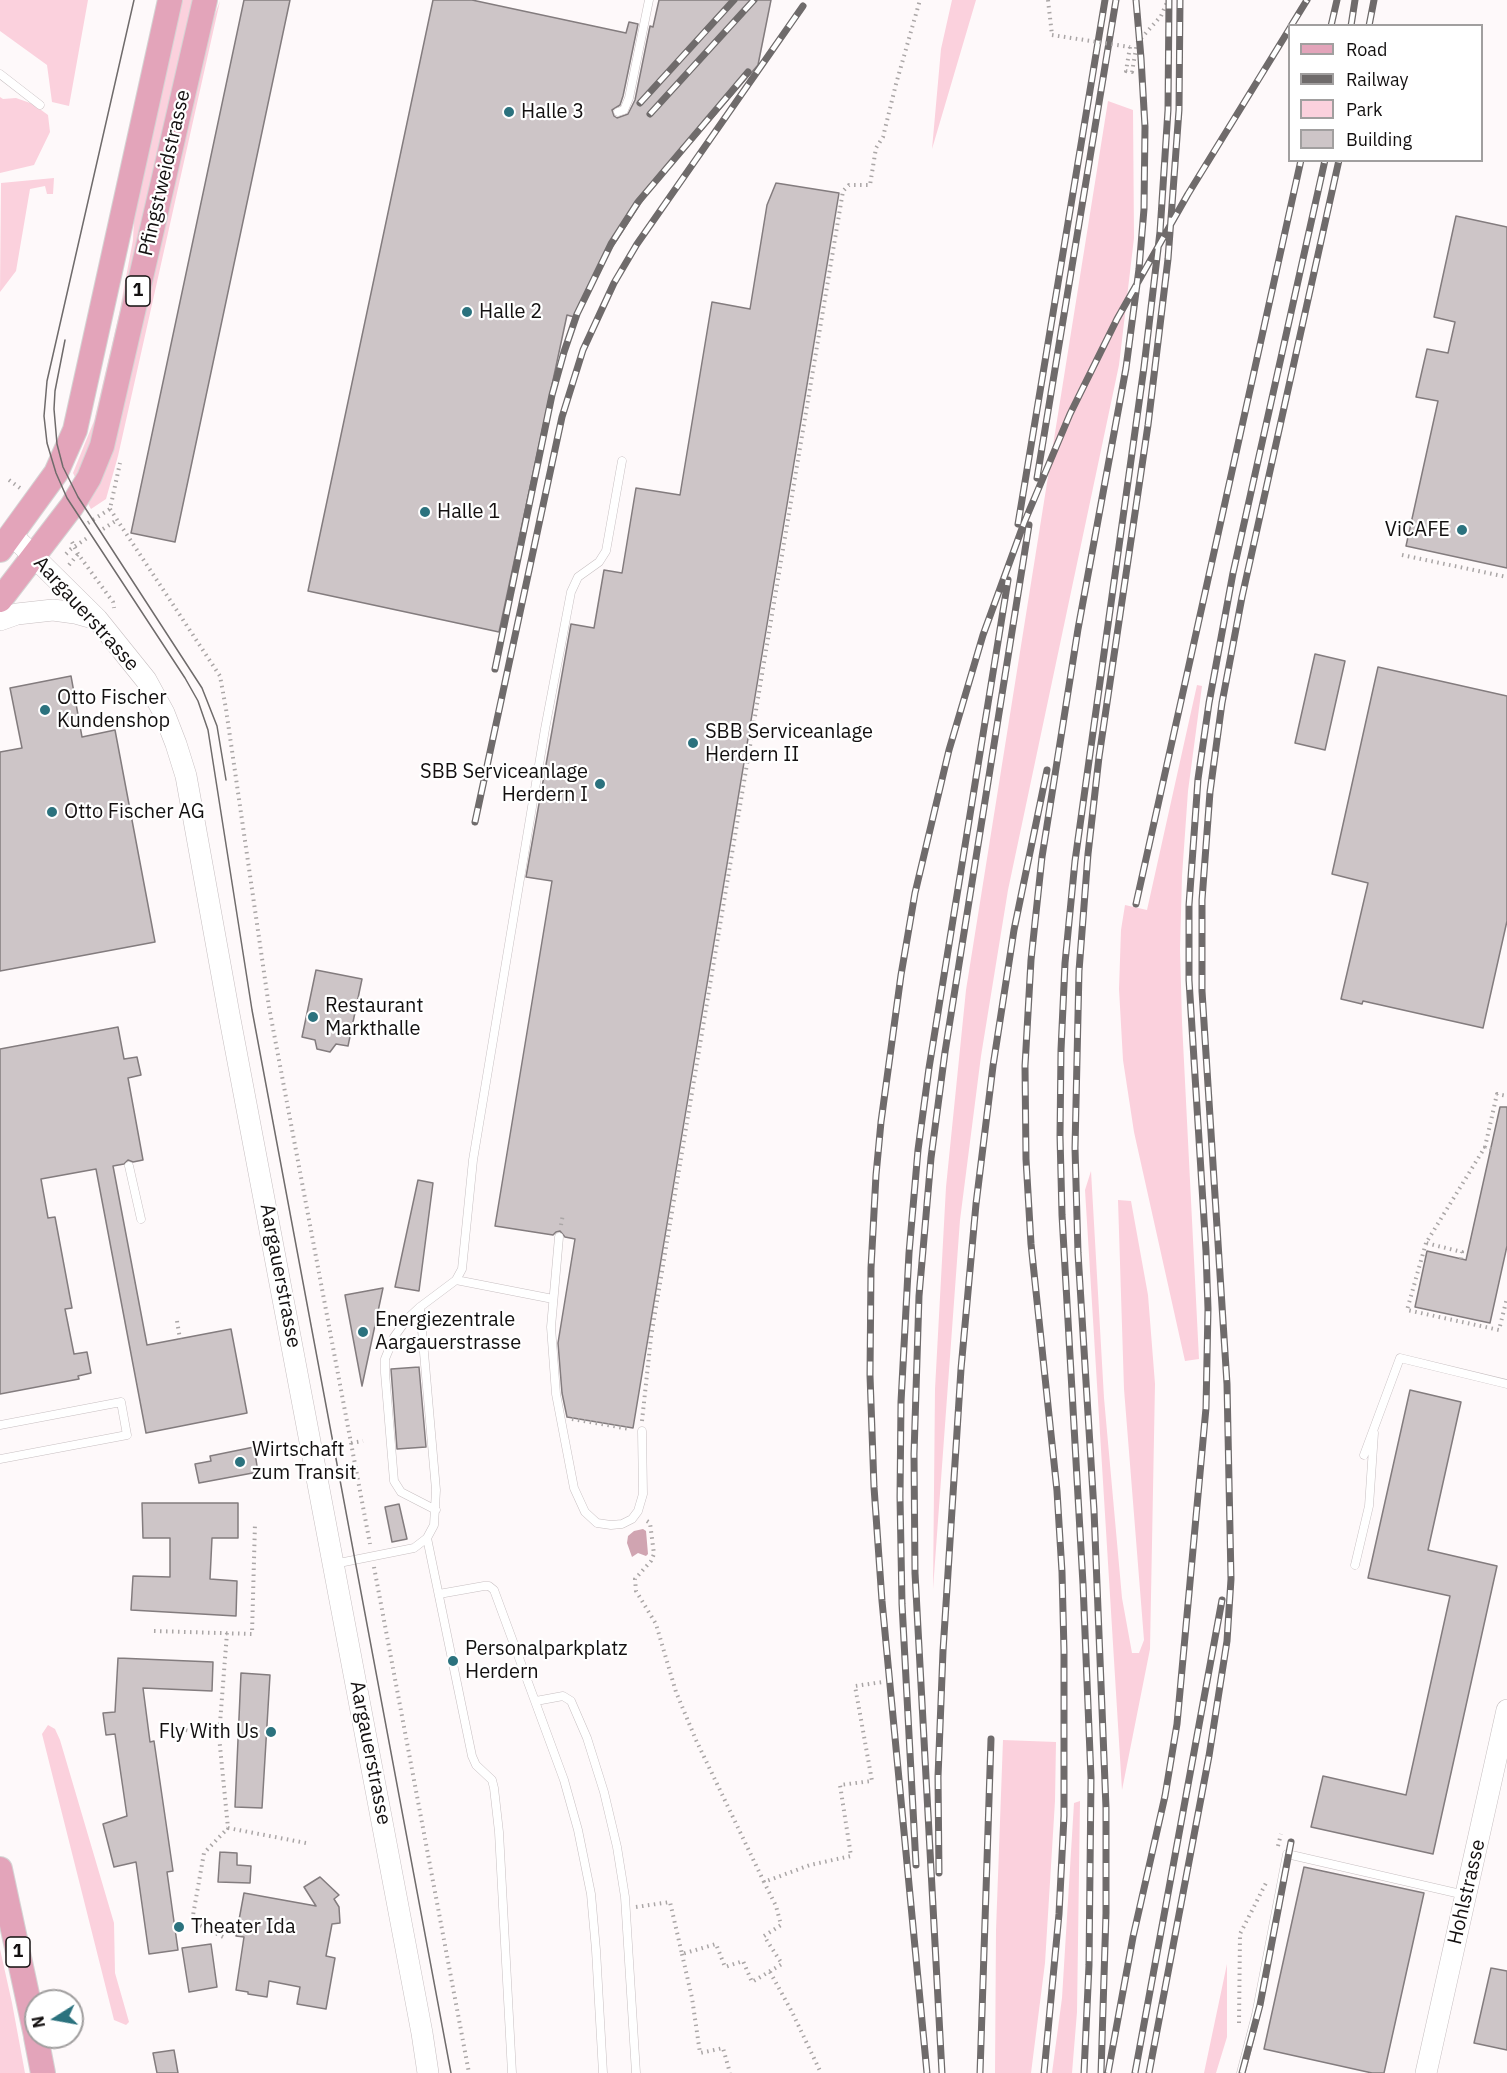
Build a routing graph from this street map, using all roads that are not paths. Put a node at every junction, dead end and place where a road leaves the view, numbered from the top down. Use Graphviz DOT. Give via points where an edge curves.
graph roads {
  1 [pos="170,0"];
  2 [pos="205,0"];
  3 [pos="649,0"];
  4 [pos="0,74"];
  5 [pos="40,105"];
  6 [pos="618,112"];
  7 [pos="622,461"];
  8 [pos="4,541"];
  9 [pos="34,555"];
  10 [pos="0,600"];
  11 [pos="0,620"];
  12 [pos="96,620"];
  13 [pos="129,1166"];
  14 [pos="141,1219"];
  15 [pos="560,1237"];
  16 [pos="456,1280"];
  17 [pos="553,1299"];
  18 [pos="420,1307"];
  19 [pos="1507,1384"];
  20 [pos="0,1425"];
  21 [pos="1375,1425"];
  22 [pos="642,1431"];
  23 [pos="1364,1455"];
  24 [pos="0,1459"];
  25 [pos="436,1510"];
  26 [pos="427,1538"];
  27 [pos="334,1564"];
  28 [pos="1355,1565"];
  29 [pos="439,1594"];
  30 [pos="536,1701"];
  31 [pos="1507,1710"];
  32 [pos="0,1869"];
  33 [pos="1466,1895"];
  34 [pos="26,1989"];
  35 [pos="38,2049"];
  36 [pos="43,2073"];
  37 [pos="428,2073"];
  38 [pos="512,2073"];
  39 [pos="603,2073"];
  40 [pos="636,2073"];
  41 [pos="1241,2073"];
  42 [pos="1426,2073"];
  1 -- 8 [label="main road, Pfingstweidstrasse / 1" via="75,430 56,473"];
  2 -- 9 [label="main road, Pfingstweidstrasse / 1" via="102,446 78,497"];
  3 -- 6 [label="lane" via="629,98 624,110"];
  4 -- 5 [label="lane"];
  7 -- 16 [label="lane" via="606,551 599,562 578,577 571,592 473,1160 463,1263"];
  8 -- 9 [label="street, Aargauerstrasse"];
  9 -- 10 [label="main road, Pfingstweidstrasse / 1"];
  9 -- 12 [label="street, Aargauerstrasse"];
  11 -- 12 [label="street" via="53,610"];
  12 -- 27 [label="street, Aargauerstrasse" via="146,680 164,713 186,776"];
  13 -- 14 [label="lane"];
  15 -- 17 [label="lane"];
  16 -- 17 [label="lane"];
  16 -- 18 [label="lane"];
  17 -- 22 [label="lane" via="551,1338 571,1478 579,1502 597,1523 627,1522 641,1506"];
  18 -- 25 [label="lane"];
  18 -- 25 [label="lane" via="390,1344 384,1366 396,1485 401,1492"];
  19 -- 21 [label="lane" via="1400,1358"];
  20 -- 24 [label="lane" via="121,1402 126,1435"];
  21 -- 23 [label="lane"];
  21 -- 28 [label="lane" via="1369,1506"];
  25 -- 26 [label="lane"];
  26 -- 27 [label="lane" via="409,1550"];
  26 -- 29 [label="lane"];
  27 -- 37 [label="street, Aargauerstrasse"];
  29 -- 30 [label="lane" via="492,1588"];
  29 -- 38 [label="lane" via="474,1760 494,1788"];
  30 -- 39 [label="lane" via="564,1780 586,1863 595,1927"];
  30 -- 40 [label="lane" via="565,1696 571,1701 606,1801 622,1871"];
  31 -- 33 [label="street, Hohlstrasse"];
  32 -- 34 [label="main road, 1"];
  33 -- 41 [label="lane" via="1287,1854"];
  33 -- 42 [label="street, Hohlstrasse"];
  35 -- 36 [label="main road, 1"];
}
